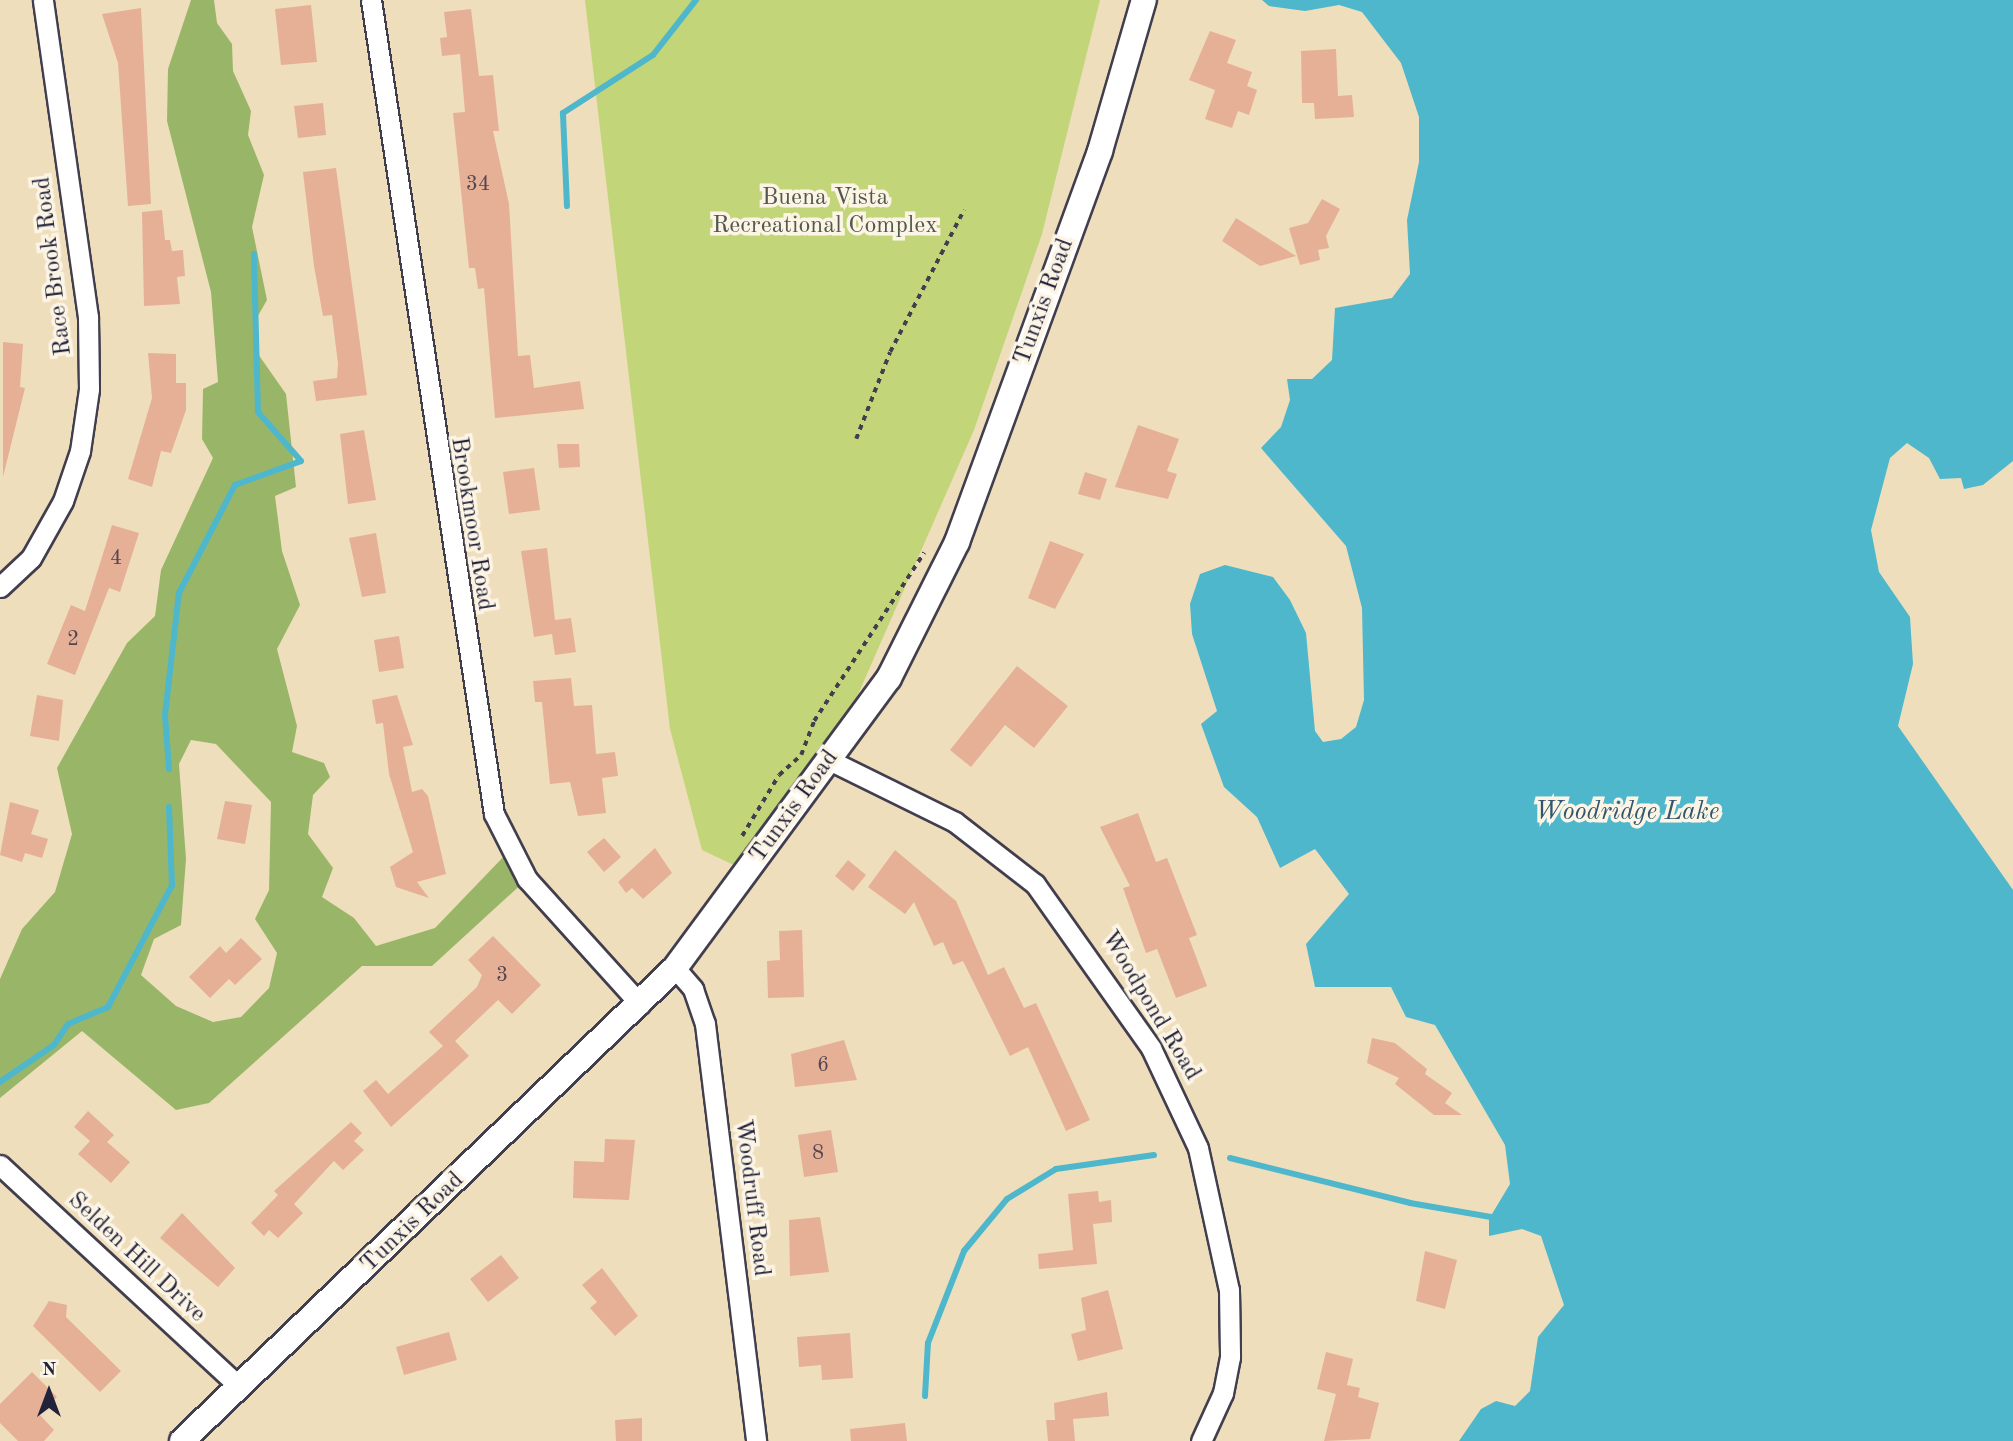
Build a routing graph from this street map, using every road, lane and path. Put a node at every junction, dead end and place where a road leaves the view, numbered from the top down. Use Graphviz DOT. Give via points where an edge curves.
graph roads {
  1 [pos="43,0"];
  2 [pos="371,0"];
  3 [pos="1144,0"];
  4 [pos="964,210"];
  5 [pos="856,439"];
  6 [pos="932,539"];
  7 [pos="0,587"];
  8 [pos="829,760"];
  9 [pos="737,845"];
  10 [pos="676,968"];
  11 [pos="640,1004"];
  12 [pos="0,1165"];
  13 [pos="240,1387"];
  14 [pos="181,1441"];
  15 [pos="756,1441"];
  16 [pos="1201,1441"];
  1 -- 7 [label="street, Race Brook Road" via="88,317 89,389 80,451 63,501 31,558"];
  2 -- 11 [label="street, Brookmoor Road" via="494,814 533,886"];
  3 -- 8 [label="street, Tunxis Road" via="1100,151 957,542 911,645"];
  4 -- 5 [label="path" via="890,352"];
  6 -- 9 [label="path" via="814,721 801,755 779,775"];
  8 -- 10 [label="street, Tunxis Road"];
  8 -- 16 [label="street, Woodpond Road" via="956,822 1035,884 1151,1048 1198,1148 1229,1290 1230,1357 1223,1393"];
  10 -- 11 [label="street, Tunxis Road"];
  10 -- 15 [label="street, Woodruff Road" via="693,989 705,1024"];
  11 -- 13 [label="street, Tunxis Road"];
  12 -- 13 [label="street, Selden Hill Drive"];
  13 -- 14 [label="street, Tunxis Road"];
}
